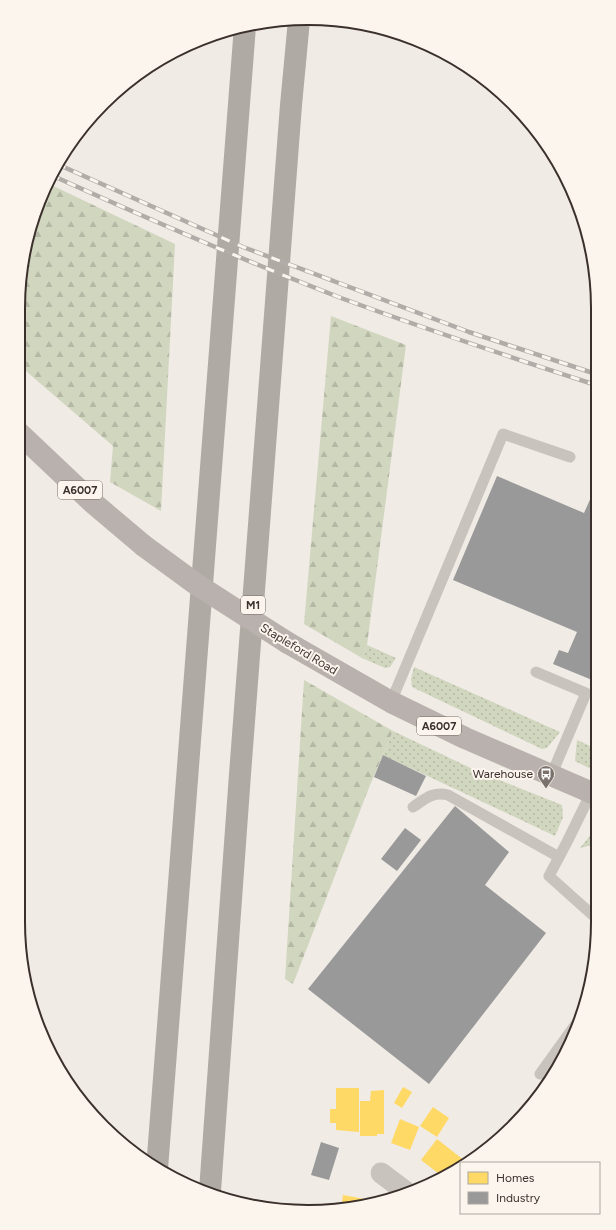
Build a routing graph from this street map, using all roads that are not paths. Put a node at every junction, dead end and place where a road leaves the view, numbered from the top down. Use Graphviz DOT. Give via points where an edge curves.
graph roads {
  1 [pos="298,26"];
  2 [pos="245,32"];
  3 [pos="25,439"];
  4 [pos="570,458"];
  5 [pos="536,672"];
  6 [pos="391,702"];
  7 [pos="551,776"];
  8 [pos="591,793"];
  9 [pos="591,799"];
  10 [pos="413,807"];
  11 [pos="559,857"];
  12 [pos="591,914"];
  13 [pos="565,1039"];
  14 [pos="540,1074"];
  15 [pos="159,1162"];
  16 [pos="381,1174"];
  17 [pos="210,1187"];
  18 [pos="401,1189"];
  1 -- 17 [label="highway, M1"];
  2 -- 15 [label="highway"];
  3 -- 6 [label="main road, Stapleford Road / A6007, bridge" via="92,502 144,546 196,584 288,643"];
  4 -- 6 [label="lane" via="503,434"];
  5 -- 7 [label="lane" via="586,693"];
  6 -- 7 [label="main road, Stapleford Road / A6007"];
  7 -- 8 [label="main road, Stapleford Road / A6007"];
  9 -- 11 [label="lane"];
  10 -- 11 [label="lane" via="430,795 448,795"];
  11 -- 12 [label="lane" via="549,876"];
  13 -- 14 [label="lane"];
  16 -- 18 [label="street"];
}
